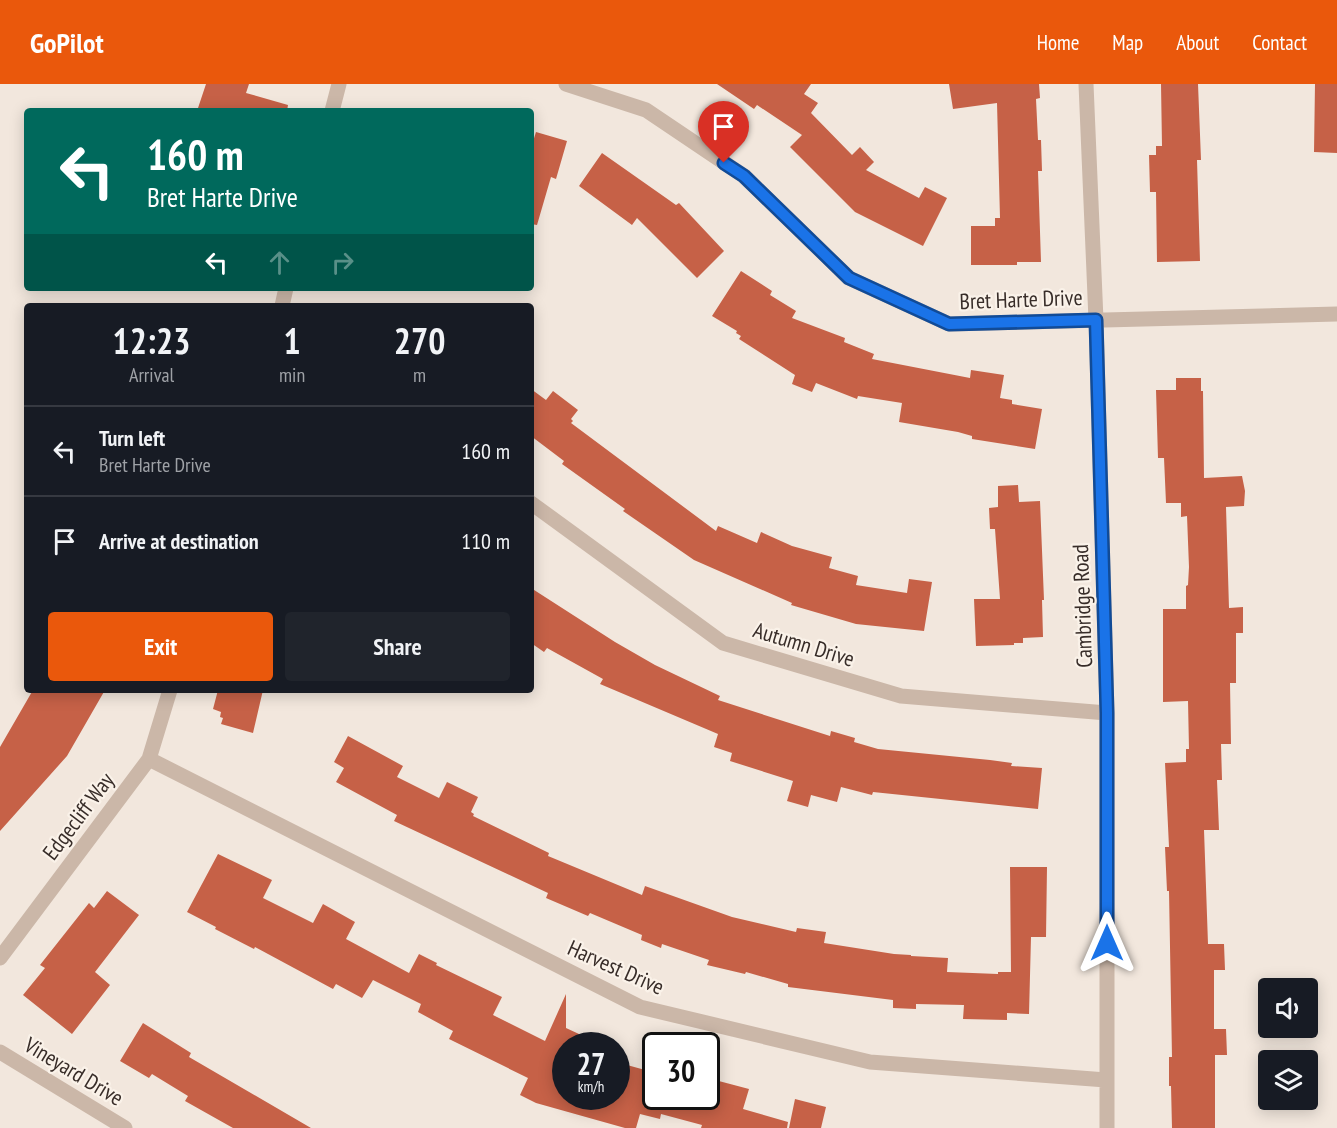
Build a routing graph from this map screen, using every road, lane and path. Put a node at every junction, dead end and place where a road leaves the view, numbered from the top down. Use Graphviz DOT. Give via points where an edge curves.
graph roads {
  1 [pos="339,84"];
  2 [pos="566,84"];
  3 [pos="1086,84"];
  4 [pos="333,108"];
  5 [pos="1337,314"];
  6 [pos="1096,320"];
  7 [pos="534,505"];
  8 [pos="169,693"];
  9 [pos="1107,713"];
  10 [pos="149,759"];
  11 [pos="0,958"];
  12 [pos="0,1052"];
  13 [pos="1106,1080"];
  14 [pos="125,1128"];
  15 [pos="1107,1128"];
  1 -- 4 [label="street"];
  2 -- 6 [label="street, Bret Harte Drive" via="646,110 744,176 849,278 949,324"];
  3 -- 6 [label="street, Cambridge Road"];
  5 -- 6 [label="street, Bret Harte Drive"];
  6 -- 9 [label="street, Cambridge Road"];
  7 -- 9 [label="street, Autumn Drive" via="723,643 901,696"];
  8 -- 10 [label="street, Edgecliff Way"];
  9 -- 13 [label="street, Cambridge Road"];
  10 -- 11 [label="street, Edgecliff Way"];
  10 -- 13 [label="street, Harvest Drive" via="640,1007 870,1062"];
  12 -- 14 [label="street, Vineyard Drive"];
  13 -- 15 [label="street, Cambridge Road"];
}
